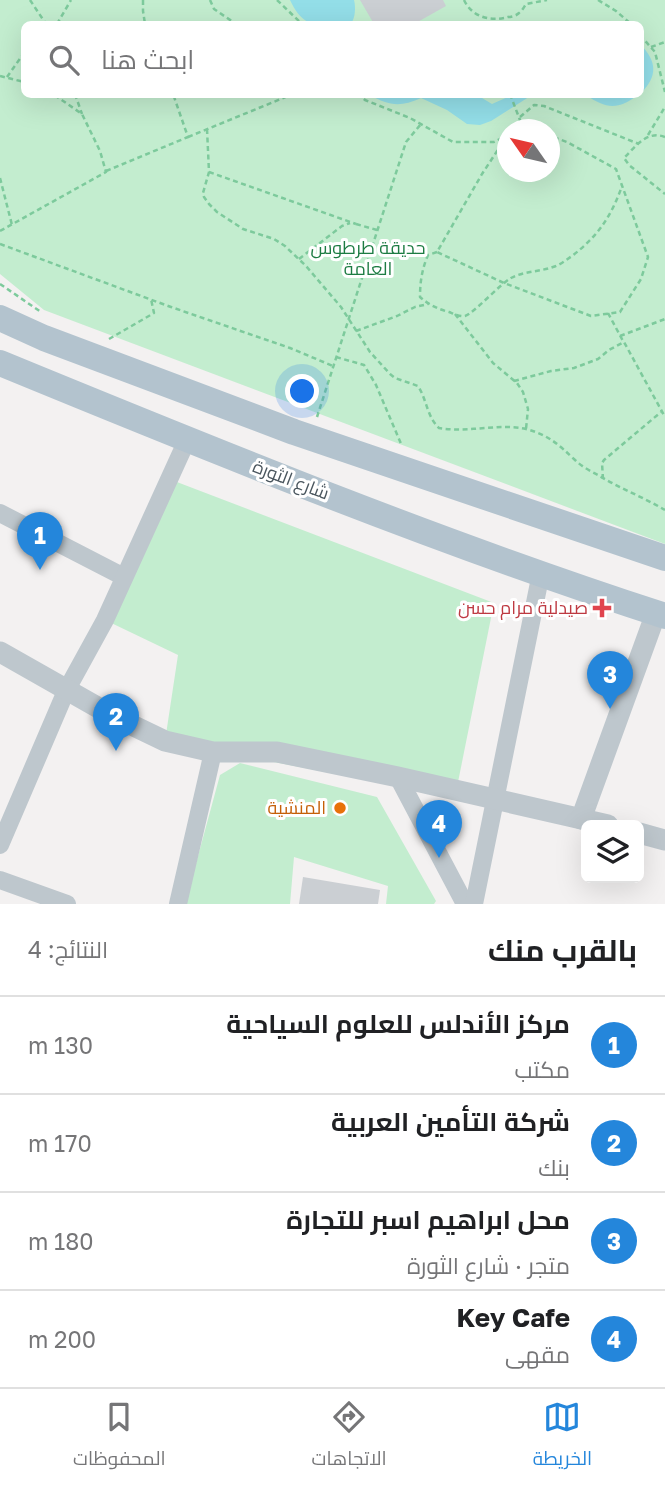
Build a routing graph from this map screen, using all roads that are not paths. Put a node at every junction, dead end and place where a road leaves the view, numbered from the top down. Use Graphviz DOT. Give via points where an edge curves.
graph roads {
  1 [pos="0,304"];
  2 [pos="0,318"];
  3 [pos="44,338"];
  4 [pos="0,363"];
  5 [pos="187,439"];
  6 [pos="0,513"];
  7 [pos="665,558"];
  8 [pos="541,573"];
  9 [pos="124,577"];
  10 [pos="660,615"];
  11 [pos="0,652"];
  12 [pos="66,691"];
  13 [pos="213,752"];
  14 [pos="398,777"];
  15 [pos="494,799"];
  16 [pos="581,818"];
  17 [pos="589,820"];
  18 [pos="644,834"];
  19 [pos="665,839"];
  20 [pos="0,845"];
  21 [pos="0,880"];
  22 [pos="67,904"];
  23 [pos="178,904"];
  24 [pos="465,904"];
  25 [pos="474,904"];
  1 -- 3 [label="main road"];
  2 -- 3 [label="main road"];
  3 -- 7 [label="main road" via="294,432"];
  4 -- 5 [label="main road, شارع الثورة"];
  5 -- 8 [label="main road, شارع الثورة"];
  5 -- 9 [label="street"];
  6 -- 9 [label="street"];
  8 -- 10 [label="main road, شارع الثورة"];
  8 -- 15 [label="street"];
  9 -- 12 [label="street"];
  10 -- 16 [label="street"];
  11 -- 12 [label="street"];
  12 -- 13 [label="street" via="165,740"];
  12 -- 20 [label="street"];
  13 -- 14 [label="street" via="277,752"];
  13 -- 23 [label="street"];
  14 -- 15 [label="street"];
  14 -- 24 [label="street"];
  15 -- 16 [label="street"];
  15 -- 25 [label="street"];
  16 -- 17 [label="street"];
  18 -- 19 [label="street"];
  21 -- 22 [label="street"];
}
